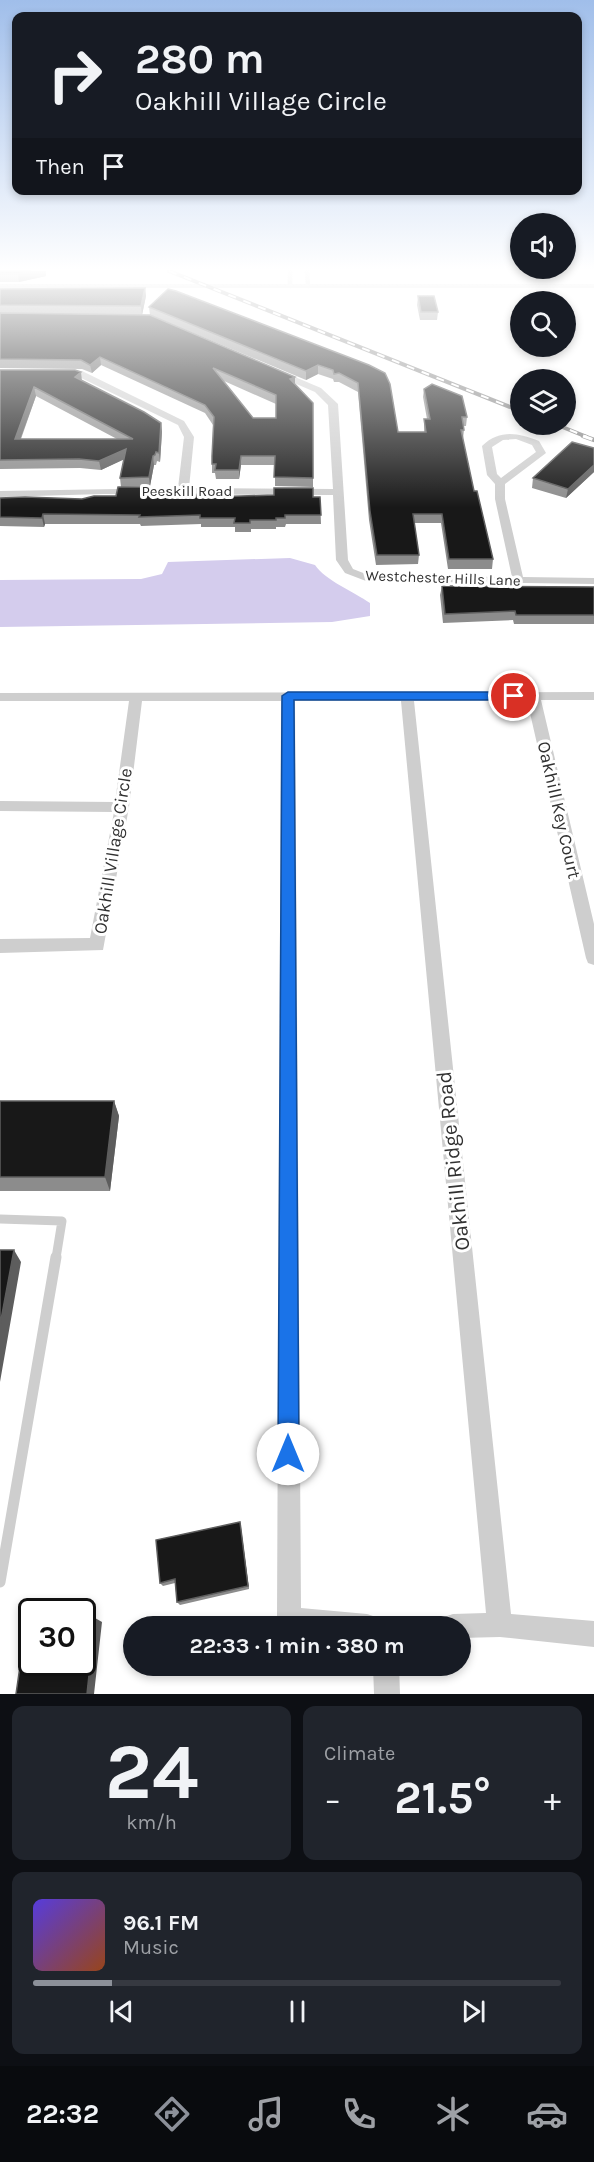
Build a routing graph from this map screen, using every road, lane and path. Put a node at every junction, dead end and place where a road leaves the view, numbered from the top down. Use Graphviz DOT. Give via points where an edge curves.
graph roads {
  1 [pos="268,368"];
  2 [pos="45,373"];
  3 [pos="500,483"];
  4 [pos="183,490"];
  5 [pos="338,492"];
  6 [pos="0,494"];
  7 [pos="518,580"];
  8 [pos="594,580"];
  9 [pos="0,696"];
  10 [pos="136,696"];
  11 [pos="288,696"];
  12 [pos="407,696"];
  13 [pos="533,696"];
  14 [pos="594,696"];
  15 [pos="0,806"];
  16 [pos="122,807"];
  17 [pos="0,946"];
  18 [pos="594,958"];
  19 [pos="0,1219"];
  20 [pos="0,1582"];
  21 [pos="289,1616"];
  22 [pos="500,1625"];
  23 [pos="471,1626"];
  24 [pos="594,1634"];
  25 [pos="386,1676"];
  26 [pos="387,1694"];
  1 -- 5 [label="street, Westchester Hills Lane" via="318,390 333,404"];
  2 -- 4 [label="street" via="79,373 181,423 189,437"];
  3 -- 3 [label="street" via="540,456 540,446 516,436 490,442 486,451 492,475"];
  3 -- 7 [label="street"];
  4 -- 5 [label="street, Peeskill Road"];
  4 -- 6 [label="street, Peeskill Road"];
  5 -- 7 [label="street, Westchester Hills Lane" via="342,560 357,576"];
  7 -- 8 [label="street, Westchester Hills Lane"];
  9 -- 10 [label="street"];
  10 -- 11 [label="street"];
  10 -- 16 [label="street, Oakhill Village Circle"];
  11 -- 12 [label="street"];
  11 -- 21 [label="street"];
  12 -- 13 [label="street"];
  12 -- 22 [label="street, Oakhill Ridge Road"];
  13 -- 14 [label="street"];
  13 -- 18 [label="street, Oakhill Key Court"];
  15 -- 16 [label="street"];
  16 -- 17 [label="street, Oakhill Village Circle" via="97,945"];
  19 -- 20 [label="lane" via="62,1221"];
  22 -- 23 [label="street"];
  22 -- 24 [label="street"];
  25 -- 26 [label="street"];
}
